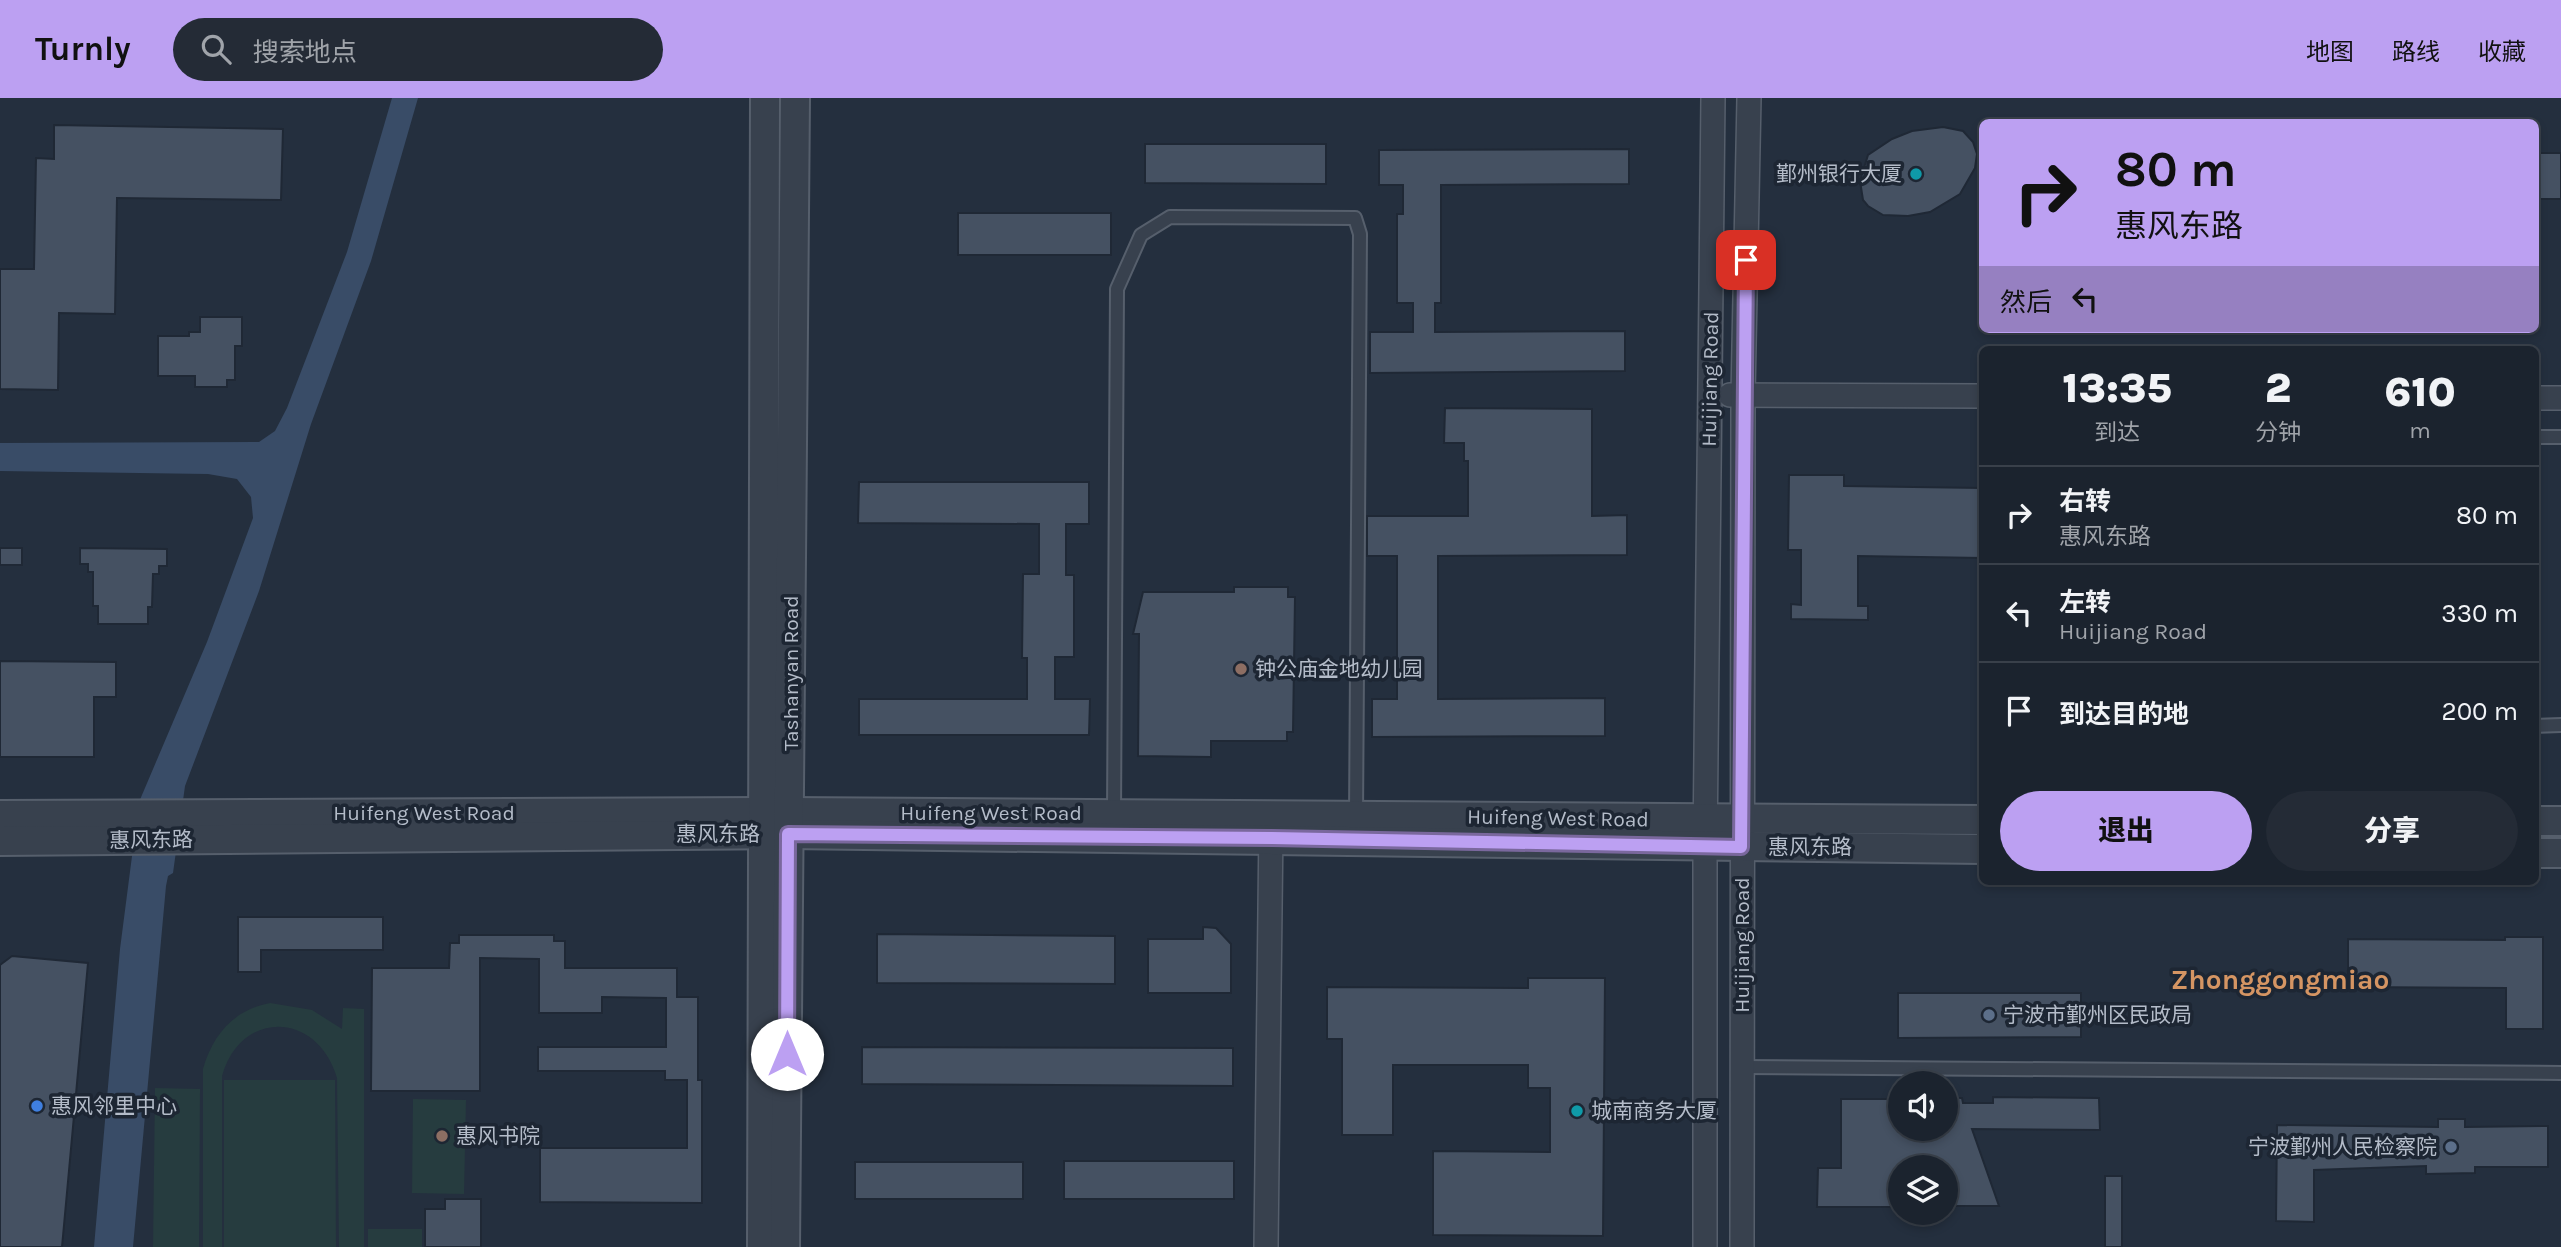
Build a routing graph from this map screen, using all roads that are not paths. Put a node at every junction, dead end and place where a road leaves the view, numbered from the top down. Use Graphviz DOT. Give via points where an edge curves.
graph roads {
  1 [pos="765,98"];
  2 [pos="795,98"];
  3 [pos="1713,98"];
  4 [pos="1749,98"];
  5 [pos="1710,396"];
  6 [pos="1743,396"];
  7 [pos="1979,396"];
  8 [pos="2539,398"];
  9 [pos="2561,398"];
  10 [pos="2539,437"];
  11 [pos="2561,437"];
  12 [pos="2561,725"];
  13 [pos="2539,726"];
  14 [pos="0,815"];
  15 [pos="1979,820"];
  16 [pos="2539,821"];
  17 [pos="2561,821"];
  18 [pos="775,823"];
  19 [pos="1114,826"];
  20 [pos="1271,827"];
  21 [pos="131,828"];
  22 [pos="1356,828"];
  23 [pos="1705,833"];
  24 [pos="1741,834"];
  25 [pos="0,841"];
  26 [pos="1979,849"];
  27 [pos="2539,853"];
  28 [pos="2561,853"];
  29 [pos="1742,1067"];
  30 [pos="2561,1073"];
  31 [pos="762,1247"];
  32 [pos="785,1247"];
  33 [pos="1266,1247"];
  34 [pos="1704,1247"];
  35 [pos="1742,1247"];
  1 -- 18 [label="street, Tashanyan Road"];
  2 -- 18 [label="street, Tashanyan Road"];
  3 -- 5 [label="street, Huijiang Road"];
  4 -- 6 [label="street, Huijiang Road"];
  5 -- 6 [label="street"];
  5 -- 23 [label="street, Huijiang Road"];
  6 -- 7 [label="street"];
  6 -- 24 [label="street, Huijiang Road"];
  8 -- 9 [label="street"];
  10 -- 11 [label="lane"];
  12 -- 13 [label="lane"];
  14 -- 21 [label="street"];
  15 -- 24 [label="street, Huifeng West Road"];
  16 -- 17 [label="street"];
  18 -- 19 [label="street, 惠风东路"];
  18 -- 21 [label="street, 惠风东路" via="288,836"];
  18 -- 31 [label="street, Tashanyan Road"];
  18 -- 32 [label="street, Tashanyan Road"];
  19 -- 20 [label="street, Huifeng West Road"];
  19 -- 22 [label="lane" via="1117,289 1141,235 1170,217 1354,218 1360,234"];
  20 -- 22 [label="street, Huifeng West Road"];
  20 -- 33 [label="street"];
  21 -- 25 [label="street, 惠风东路"];
  22 -- 23 [label="street, Huifeng West Road"];
  23 -- 24 [label="street, Huifeng West Road"];
  23 -- 34 [label="street, Huijiang Road"];
  24 -- 26 [label="street, 惠风东路"];
  24 -- 29 [label="street, Huijiang Road"];
  27 -- 28 [label="street"];
  29 -- 30 [label="lane"];
  29 -- 35 [label="street, Huijiang Road"];
}
